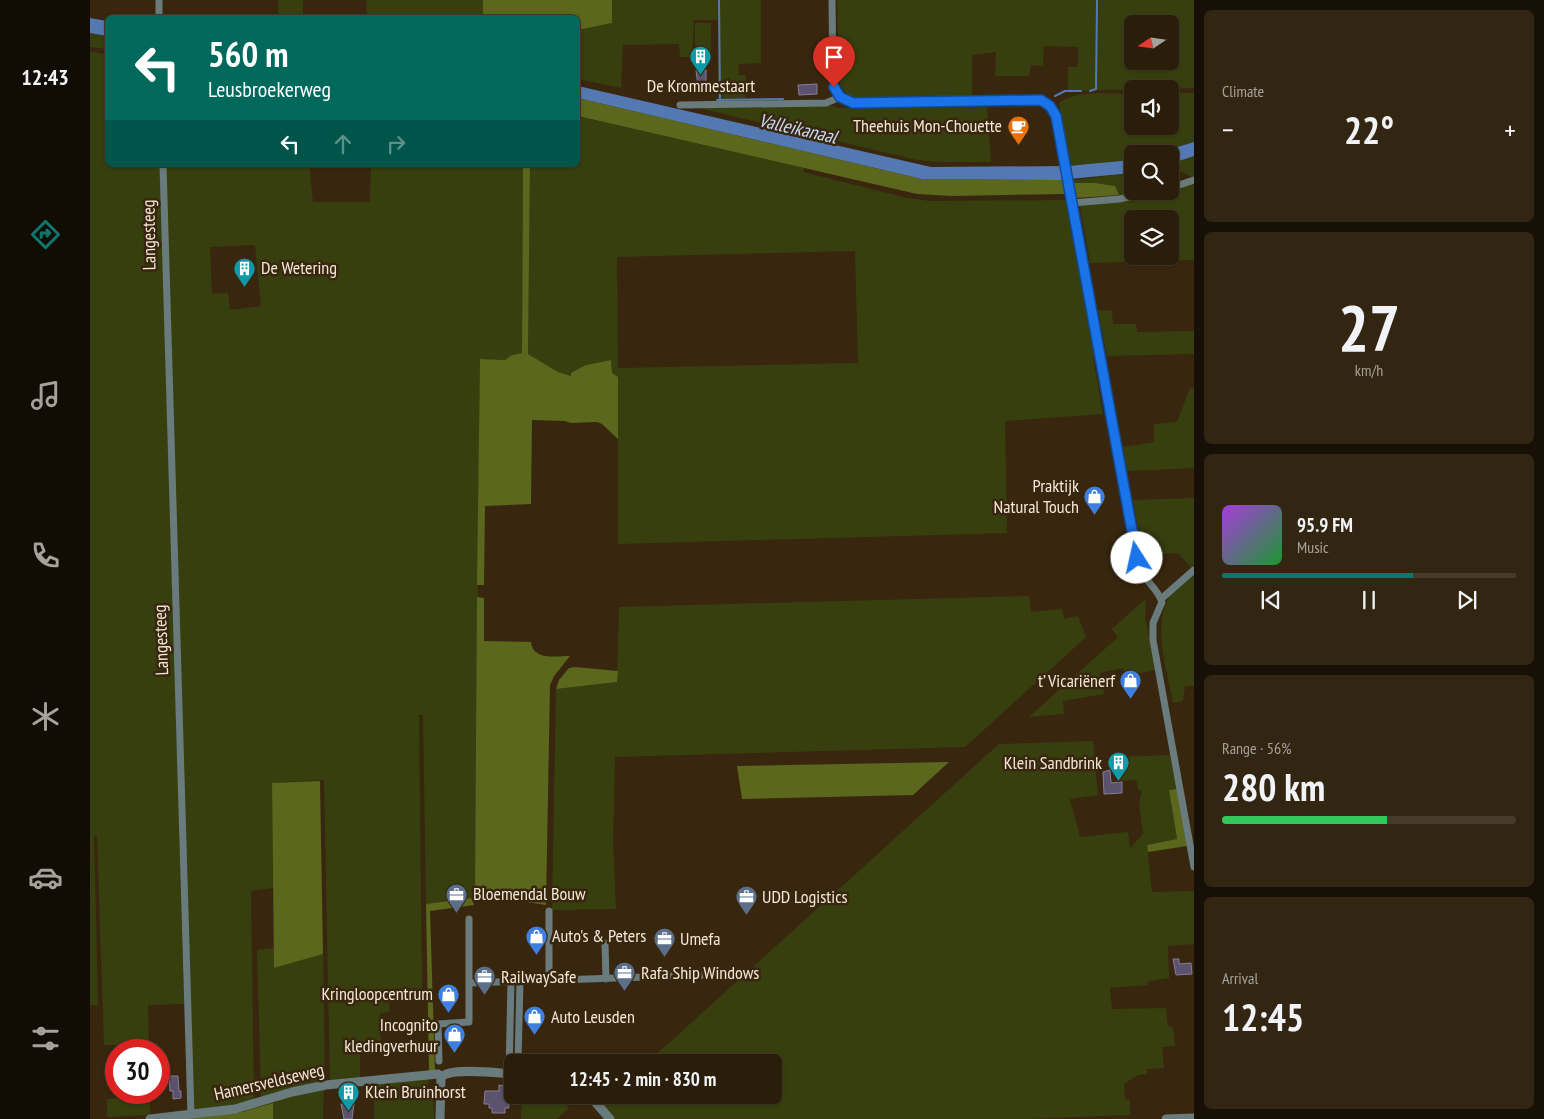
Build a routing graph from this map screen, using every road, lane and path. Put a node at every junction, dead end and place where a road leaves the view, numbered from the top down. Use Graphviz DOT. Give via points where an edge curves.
graph roads {
  1 [pos="159,0"];
  2 [pos="832,0"];
  3 [pos="159,15"];
  4 [pos="840,97"];
  5 [pos="682,105"];
  6 [pos="163,167"];
  7 [pos="1194,180"];
  8 [pos="1179,185"];
  9 [pos="1124,198"];
  10 [pos="1072,203"];
  11 [pos="1194,570"];
  12 [pos="1161,599"];
  13 [pos="1194,867"];
  14 [pos="549,911"];
  15 [pos="469,919"];
  16 [pos="605,943"];
  17 [pos="703,975"];
  18 [pos="606,979"];
  19 [pos="549,981"];
  20 [pos="510,982"];
  21 [pos="520,982"];
  22 [pos="469,983"];
  23 [pos="511,1054"];
  24 [pos="518,1054"];
  25 [pos="439,1061"];
  26 [pos="504,1074"];
  27 [pos="441,1077"];
  28 [pos="597,1104"];
  29 [pos="191,1115"];
  30 [pos="1194,1118"];
  31 [pos="150,1119"];
  32 [pos="440,1119"];
  33 [pos="610,1119"];
  34 [pos="1166,1119"];
  1 -- 3 [label="street"];
  2 -- 4 [label="street" via="833,83"];
  4 -- 5 [label="street" via="826,102"];
  4 -- 10 [label="street" via="853,103 1041,100 1056,116"];
  6 -- 29 [label="street, Langesteeg"];
  7 -- 8 [label="street"];
  9 -- 10 [label="street"];
  10 -- 12 [label="street" via="1138,564"];
  11 -- 12 [label="street"];
  12 -- 13 [label="street" via="1153,623 1153,640"];
  14 -- 19 [label="street"];
  15 -- 22 [label="street"];
  16 -- 18 [label="street"];
  17 -- 18 [label="street"];
  18 -- 19 [label="street"];
  19 -- 21 [label="street"];
  20 -- 21 [label="street"];
  20 -- 22 [label="street"];
  20 -- 23 [label="street"];
  21 -- 24 [label="street"];
  22 -- 25 [label="street" via="469,1022 438,1024"];
  26 -- 27 [label="street, Hamersveldseweg" via="449,1073"];
  27 -- 29 [label="street, Hamersveldseweg" via="438,1074 326,1085 242,1108"];
  27 -- 32 [label="street"];
  28 -- 33 [label="street"];
  29 -- 31 [label="street, Hamersveldseweg"];
  30 -- 34 [label="street"];
}
